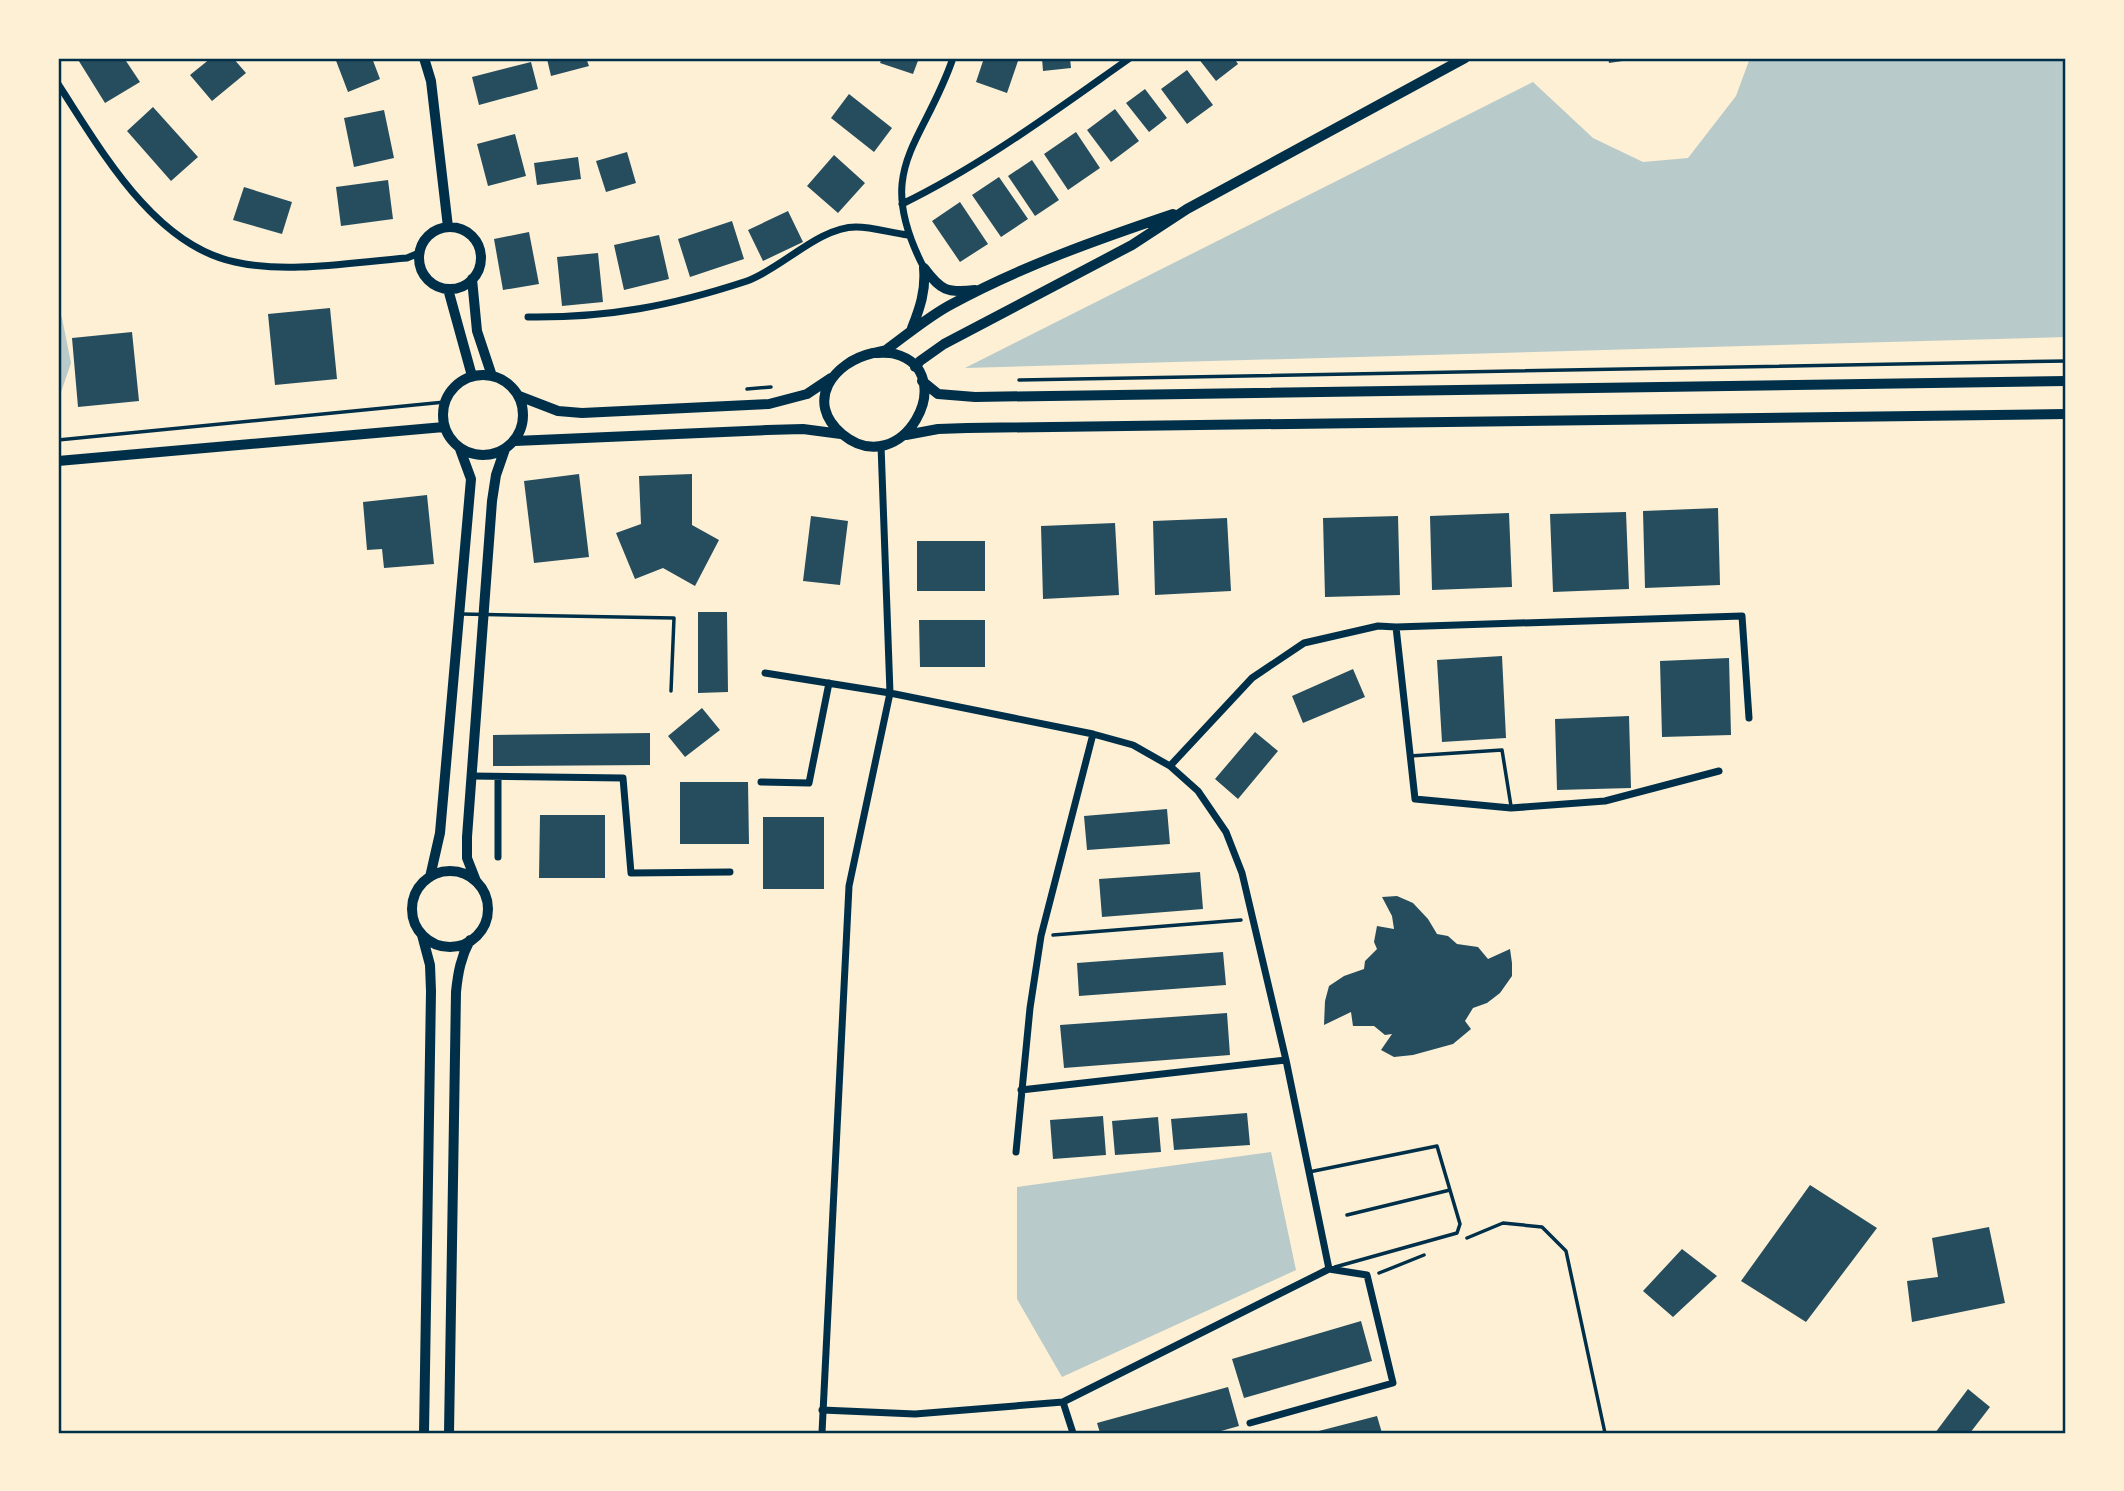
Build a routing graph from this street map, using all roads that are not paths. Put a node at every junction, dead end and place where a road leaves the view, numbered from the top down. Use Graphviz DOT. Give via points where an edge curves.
graph roads {
  1 [pos="424,58"];
  2 [pos="953,58"];
  3 [pos="1130,58"];
  4 [pos="1465,58"];
  5 [pos="58,84"];
  6 [pos="902,204"];
  7 [pos="1187,209"];
  8 [pos="448,227"];
  9 [pos="908,235"];
  10 [pos="419,253"];
  11 [pos="924,268"];
  12 [pos="472,279"];
  13 [pos="448,289"];
  14 [pos="982,289"];
  15 [pos="528,317"];
  16 [pos="912,330"];
  17 [pos="873,353"];
  18 [pos="915,368"];
  19 [pos="472,376"];
  20 [pos="492,376"];
  21 [pos="831,378"];
  22 [pos="922,381"];
  23 [pos="2066,381"];
  24 [pos="519,396"];
  25 [pos="2066,414"];
  26 [pos="444,427"];
  27 [pos="841,434"];
  28 [pos="906,435"];
  29 [pos="514,441"];
  30 [pos="881,444"];
  31 [pos="460,449"];
  32 [pos="505,449"];
  33 [pos="58,461"];
  34 [pos="459,614"];
  35 [pos="483,615"];
  36 [pos="1396,627"];
  37 [pos="765,673"];
  38 [pos="829,683"];
  39 [pos="671,691"];
  40 [pos="890,693"];
  41 [pos="1749,718"];
  42 [pos="1093,734"];
  43 [pos="1410,756"];
  44 [pos="1170,766"];
  45 [pos="1719,771"];
  46 [pos="471,776"];
  47 [pos="498,777"];
  48 [pos="761,782"];
  49 [pos="1511,808"];
  50 [pos="498,857"];
  51 [pos="730,872"];
  52 [pos="430,877"];
  53 [pos="476,881"];
  54 [pos="422,935"];
  55 [pos="470,940"];
  56 [pos="1286,1060"];
  57 [pos="1021,1090"];
  58 [pos="1016,1152"];
  59 [pos="1309,1172"];
  60 [pos="1450,1190"];
  61 [pos="1347,1215"];
  62 [pos="1329,1269"];
  63 [pos="1063,1402"];
  64 [pos="822,1410"];
  65 [pos="1250,1423"];
  66 [pos="424,1433"];
  67 [pos="449,1433"];
  68 [pos="822,1433"];
  69 [pos="1073,1433"];
  1 -- 8 [label="street" via="431,81"];
  2 -- 6 [label="street" via="908,153 901,179"];
  3 -- 6 [label="street" via="1000,150"];
  4 -- 7 [label="street"];
  5 -- 10 [label="street" via="117,174 174,233 204,250 233,262 293,266 407,258"];
  6 -- 9 [label="street"];
  7 -- 14 [label="street"];
  7 -- 18 [label="street" via="1132,245 944,344"];
  8 -- 10 [label="street" via="429,235"];
  8 -- 12 [label="street" via="468,233 480,250 478,271"];
  9 -- 11 [label="street"];
  9 -- 15 [label="street" via="844,229 751,279 699,296 591,316"];
  10 -- 13 [label="street" via="429,281"];
  11 -- 14 [label="street" via="935,284 946,290"];
  11 -- 16 [label="street" via="923,296"];
  12 -- 13 [label="street"];
  12 -- 20 [label="street" via="477,331"];
  13 -- 19 [label="street"];
  14 -- 16 [label="street"];
  16 -- 17 [label="street" via="886,350"];
  17 -- 18 [label="street" via="895,354"];
  17 -- 21 [label="street" via="846,362"];
  18 -- 22 [label="street"];
  19 -- 20 [label="street"];
  19 -- 26 [label="street" via="451,390 442,414"];
  20 -- 24 [label="street"];
  21 -- 24 [label="street" via="807,394 769,404 582,413 558,411"];
  21 -- 27 [label="street" via="826,407 831,424"];
  22 -- 23 [label="street" via="938,394 975,397"];
  22 -- 28 [label="street" via="924,405"];
  24 -- 29 [label="street" via="523,423"];
  25 -- 28 [label="street" via="967,428"];
  26 -- 31 [label="street"];
  26 -- 33 [label="street"];
  27 -- 29 [label="street" via="803,429"];
  27 -- 30 [label="street" via="860,444"];
  28 -- 30 [label="street"];
  29 -- 32 [label="street"];
  30 -- 40 [label="street"];
  31 -- 32 [label="street" via="482,456"];
  31 -- 34 [label="street" via="471,479"];
  32 -- 35 [label="street" via="492,501"];
  34 -- 35 [label="lane"];
  34 -- 52 [label="street" via="440,833"];
  35 -- 39 [label="lane" via="674,618"];
  35 -- 46 [label="street"];
  36 -- 41 [label="street" via="1742,616"];
  36 -- 43 [label="street"];
  36 -- 44 [label="street" via="1378,626 1304,643 1252,678"];
  37 -- 38 [label="street"];
  38 -- 40 [label="street"];
  38 -- 48 [label="street" via="809,783"];
  40 -- 42 [label="street"];
  40 -- 64 [label="street" via="849,886"];
  42 -- 44 [label="street" via="1133,746"];
  42 -- 57 [label="street" via="1041,936"];
  43 -- 49 [label="street" via="1415,799"];
  43 -- 49 [label="lane" via="1502,750"];
  44 -- 56 [label="street" via="1198,791 1226,832 1242,873"];
  45 -- 49 [label="street" via="1605,801"];
  46 -- 47 [label="street"];
  46 -- 53 [label="street" via="467,858"];
  47 -- 50 [label="street"];
  47 -- 51 [label="street" via="623,778 631,873"];
  52 -- 53 [label="street" via="457,871"];
  52 -- 54 [label="street" via="413,901 415,925"];
  53 -- 55 [label="street" via="484,891 488,915"];
  54 -- 55 [label="street" via="443,946"];
  54 -- 66 [label="street" via="431,991"];
  55 -- 67 [label="street" via="458,971 456,992"];
  56 -- 57 [label="street"];
  56 -- 59 [label="street"];
  57 -- 58 [label="street"];
  59 -- 60 [label="lane" via="1437,1146"];
  59 -- 62 [label="street"];
  60 -- 61 [label="lane"];
  60 -- 62 [label="lane" via="1460,1224 1457,1233"];
  62 -- 63 [label="street"];
  62 -- 65 [label="street" via="1367,1275 1394,1383"];
  63 -- 64 [label="street" via="915,1414"];
  63 -- 69 [label="street"];
  64 -- 68 [label="street"];
}
